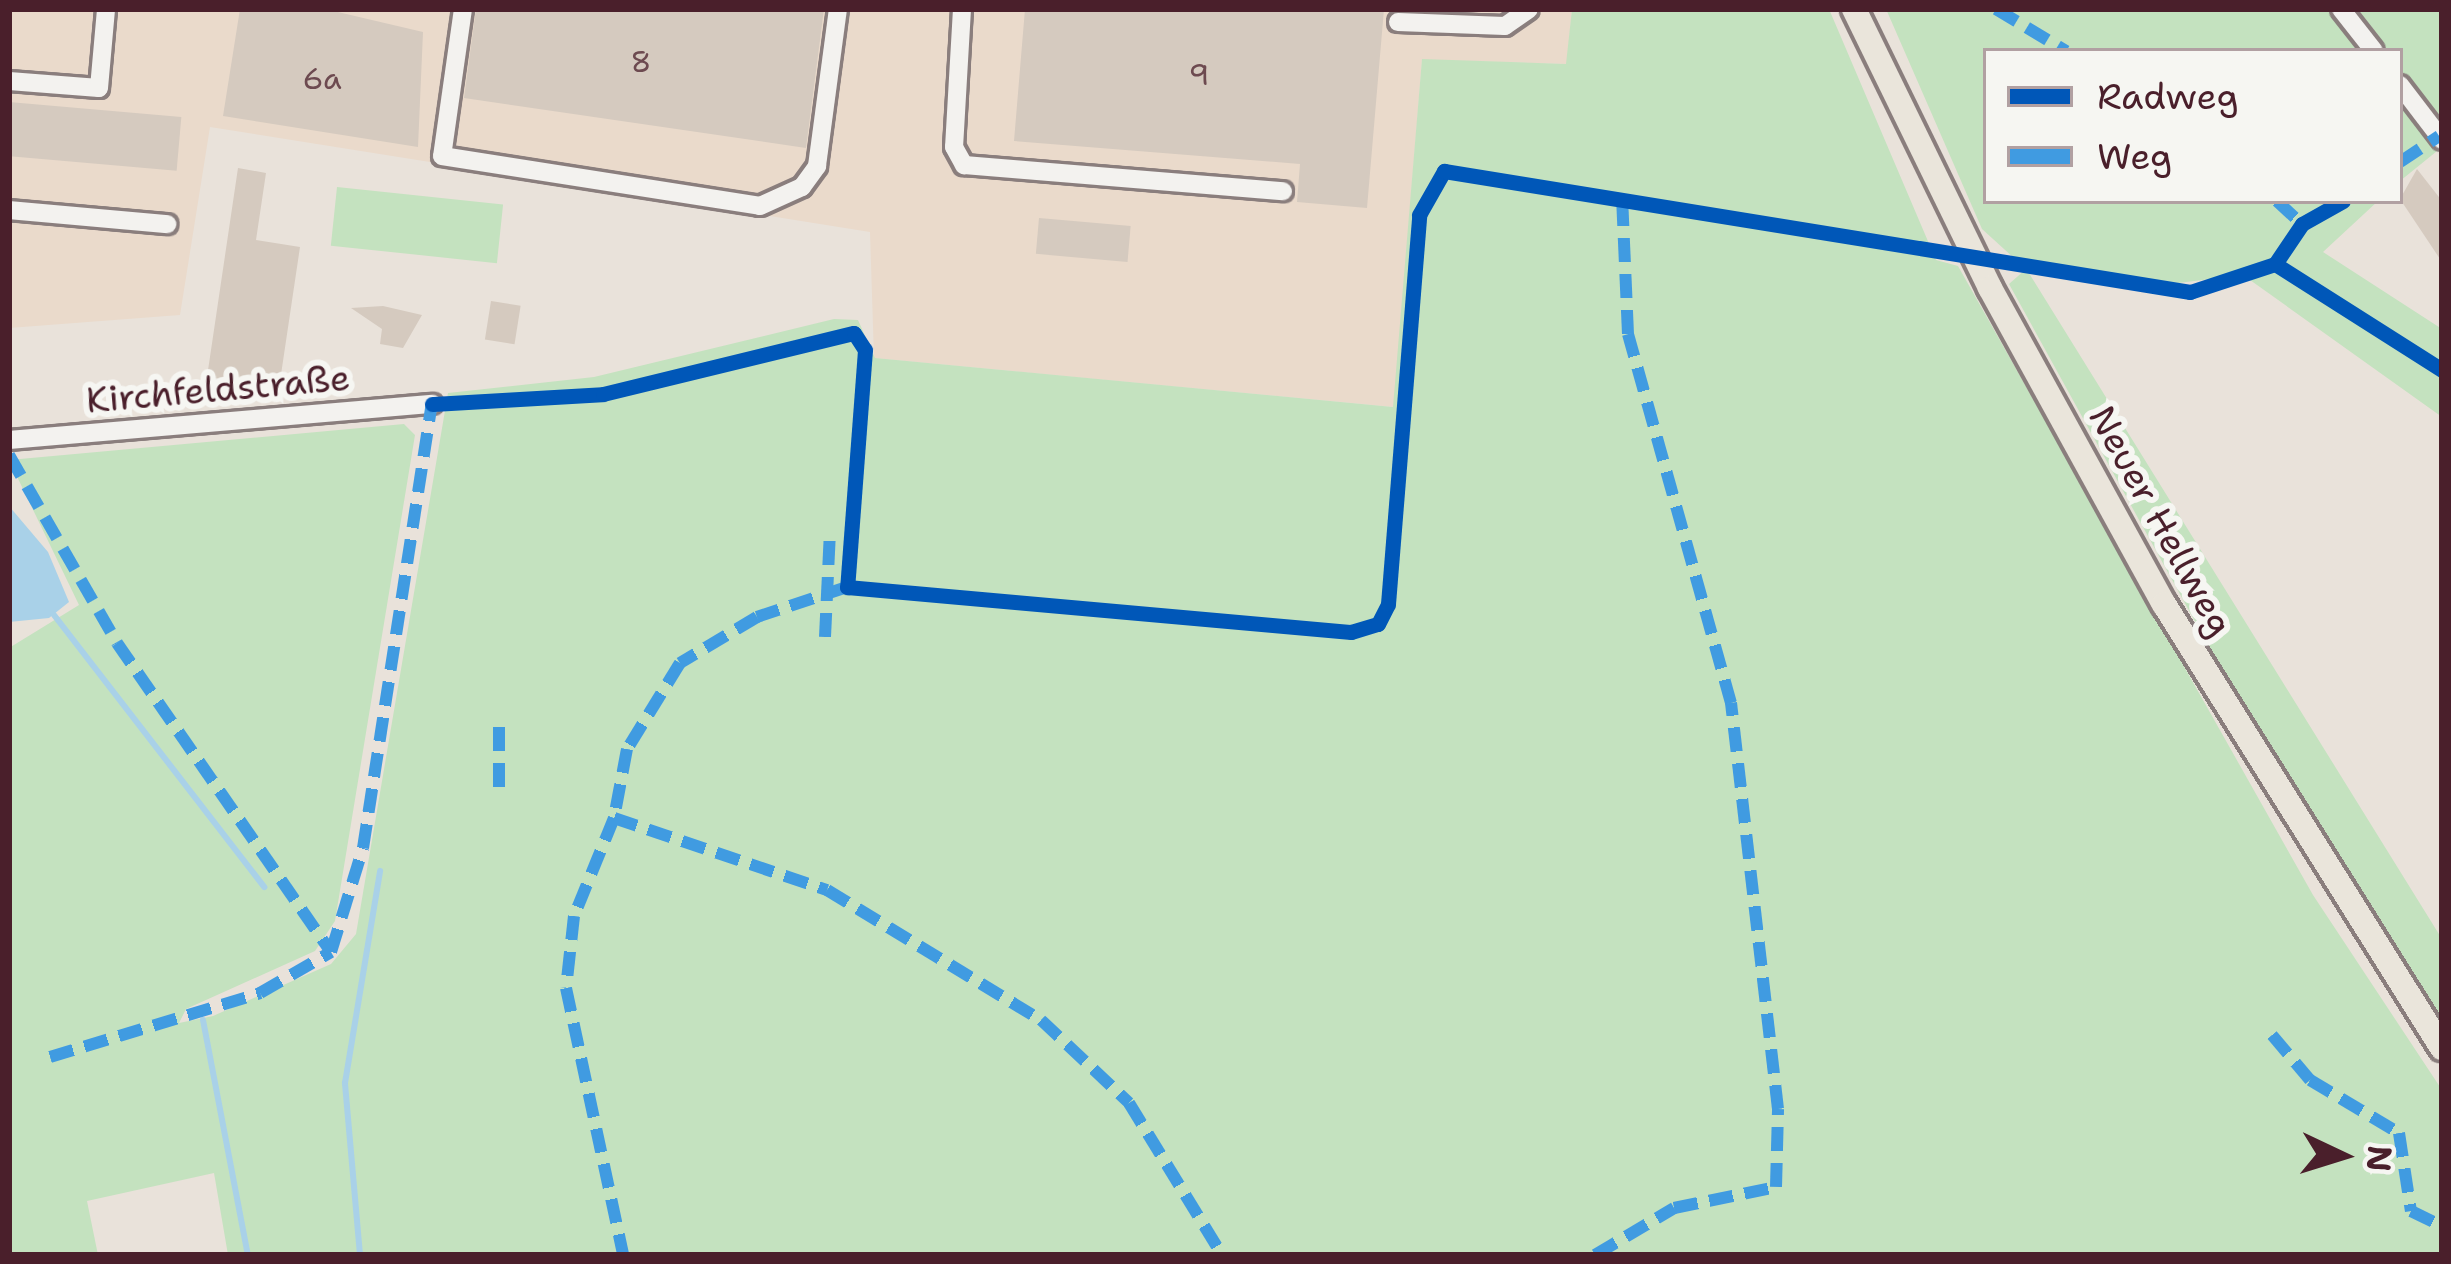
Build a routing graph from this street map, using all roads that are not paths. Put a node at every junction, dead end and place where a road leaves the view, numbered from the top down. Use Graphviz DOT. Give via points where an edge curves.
graph roads {
  1 [pos="106,9"];
  2 [pos="463,9"];
  3 [pos="838,9"];
  4 [pos="962,9"];
  5 [pos="1529,9"];
  6 [pos="1854,9"];
  7 [pos="2342,9"];
  8 [pos="1398,22"];
  9 [pos="2372,48"];
  10 [pos="9,81"];
  11 [pos="2403,89"];
  12 [pos="2442,140"];
  13 [pos="1283,191"];
  14 [pos="9,210"];
  15 [pos="167,224"];
  16 [pos="432,404"];
  17 [pos="9,440"];
  18 [pos="2442,1048"];
  1 -- 10 [label="street" via="99,88"];
  2 -- 3 [label="street" via="442,156 760,206 802,187 817,166"];
  4 -- 13 [label="street" via="953,147 964,165"];
  5 -- 8 [label="street" via="1505,26"];
  6 -- 18 [label="main road, Neuer Hellweg" via="1990,288 2164,604"];
  7 -- 9 [label="street"];
  11 -- 12 [label="street"];
  14 -- 15 [label="street"];
  16 -- 17 [label="street, Kirchfeldstraße"];
}
